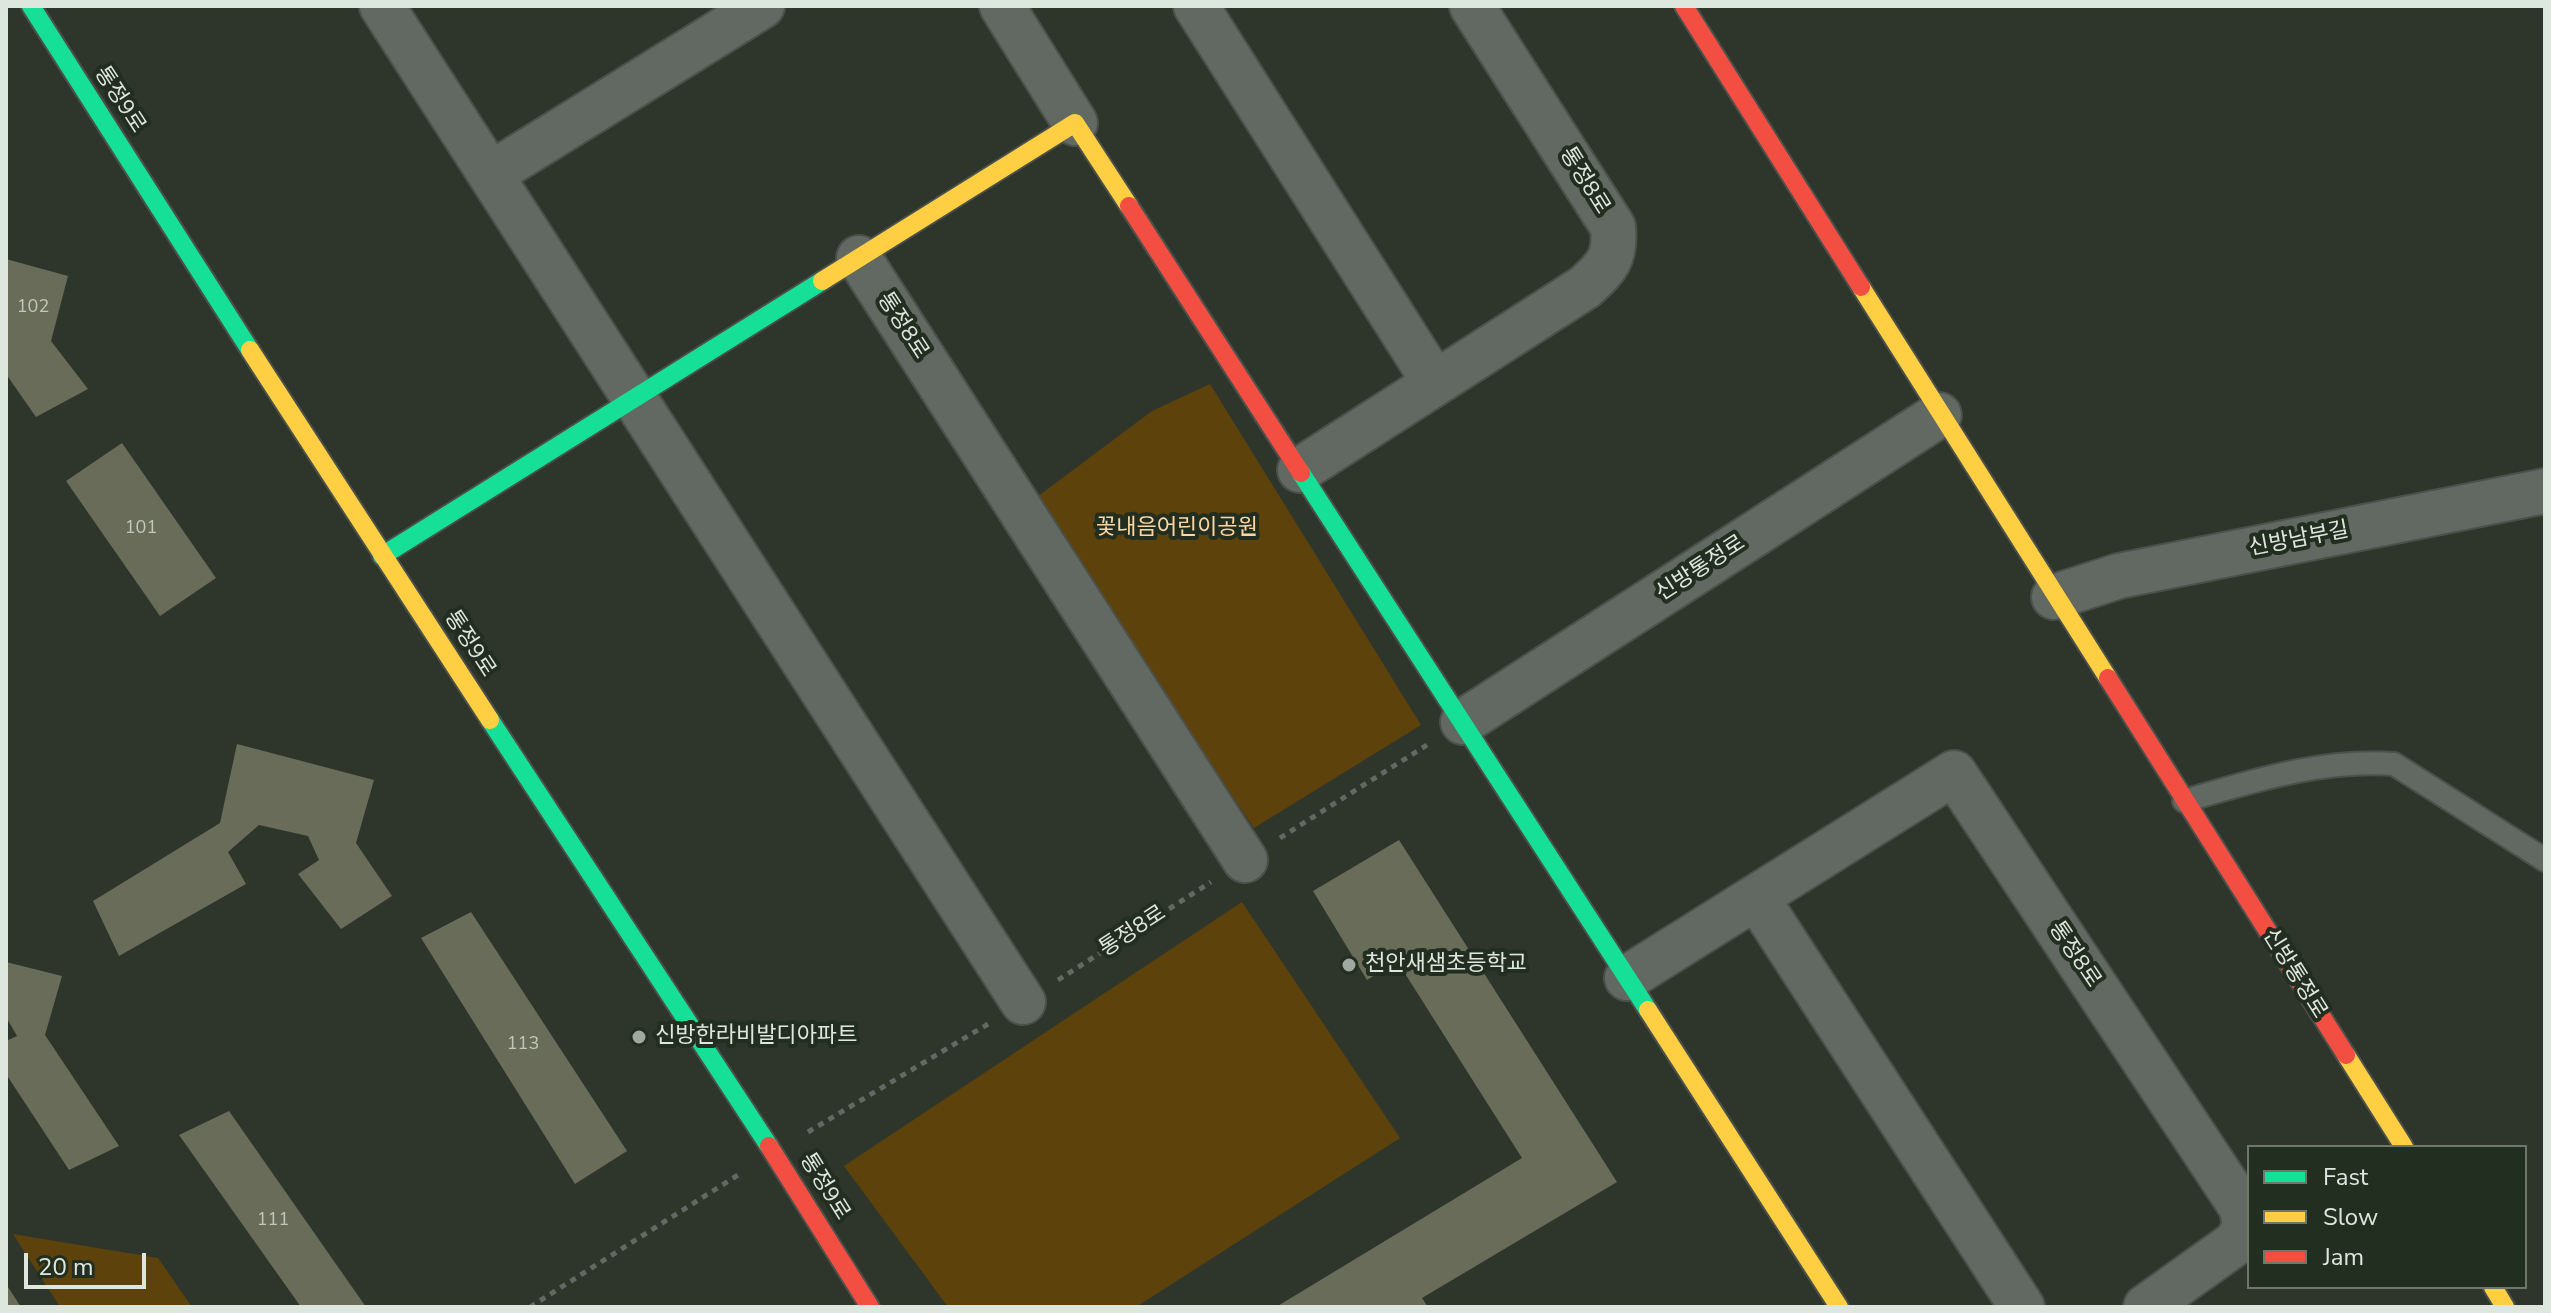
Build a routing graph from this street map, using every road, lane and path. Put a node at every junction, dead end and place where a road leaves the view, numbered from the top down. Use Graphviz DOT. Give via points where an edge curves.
graph roads {
  1 [pos="31,6"];
  2 [pos="382,6"];
  3 [pos="762,6"];
  4 [pos="1002,6"];
  5 [pos="1196,6"];
  6 [pos="1472,6"];
  7 [pos="1684,6"];
  8 [pos="1075,123"];
  9 [pos="491,174"];
  10 [pos="859,258"];
  11 [pos="1435,383"];
  12 [pos="634,399"];
  13 [pos="1939,415"];
  14 [pos="1300,470"];
  15 [pos="2545,491"];
  16 [pos="382,556"];
  17 [pos="2054,597"];
  18 [pos="1463,722"];
  19 [pos="2184,801"];
  20 [pos="1245,860"];
  21 [pos="2545,860"];
  22 [pos="1756,897"];
  23 [pos="1627,978"];
  24 [pos="1023,1002"];
  25 [pos="2403,1145"];
  26 [pos="2494,1289"];
  27 [pos="870,1307"];
  28 [pos="1839,1307"];
  29 [pos="2022,1307"];
  30 [pos="2146,1307"];
  31 [pos="2505,1307"];
  1 -- 16 [label="street, 통정9로"];
  2 -- 9 [label="street"];
  3 -- 9 [label="street"];
  4 -- 8 [label="street"];
  5 -- 11 [label="street"];
  6 -- 11 [label="street, 통정8로" via="1613,227 1615,248 1604,270 1585,287"];
  7 -- 13 [label="street, 신방통정로"];
  8 -- 10 [label="street"];
  8 -- 14 [label="street"];
  9 -- 12 [label="street"];
  10 -- 12 [label="street"];
  10 -- 20 [label="street, 통정8로"];
  11 -- 14 [label="street, 통정8로"];
  12 -- 16 [label="street"];
  12 -- 24 [label="street"];
  13 -- 17 [label="street, 신방통정로"];
  13 -- 18 [label="street, 신방통정로"];
  14 -- 18 [label="street"];
  15 -- 17 [label="street, 신방남부길" via="2119,576"];
  16 -- 27 [label="street, 통정9로"];
  17 -- 19 [label="street, 신방통정로"];
  18 -- 20 [label="path"];
  18 -- 23 [label="street"];
  19 -- 21 [label="lane" via="2275,774 2368,762 2394,764"];
  19 -- 25 [label="street, 신방통정로"];
  20 -- 24 [label="path, 통정8로"];
  22 -- 23 [label="street, 통정8로"];
  22 -- 29 [label="street"];
  22 -- 30 [label="street, 통정8로" via="1954,773 2242,1208 2245,1226 2237,1242"];
  23 -- 28 [label="street"];
  26 -- 31 [label="street"];
}
